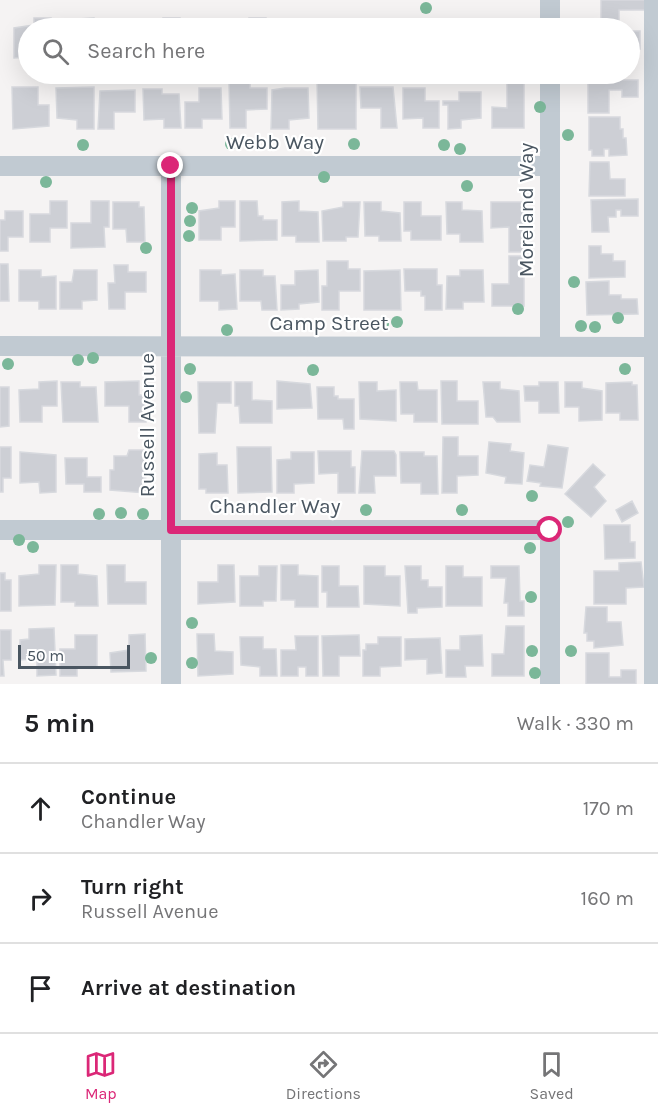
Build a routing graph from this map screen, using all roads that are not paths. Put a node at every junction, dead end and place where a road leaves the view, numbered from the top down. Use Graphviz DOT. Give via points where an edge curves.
graph roads {
  1 [pos="550,0"];
  2 [pos="654,0"];
  3 [pos="550,18"];
  4 [pos="550,84"];
  5 [pos="0,166"];
  6 [pos="171,166"];
  7 [pos="550,166"];
  8 [pos="0,346"];
  9 [pos="171,346"];
  10 [pos="550,347"];
  11 [pos="656,347"];
  12 [pos="0,530"];
  13 [pos="171,530"];
  14 [pos="171,684"];
  15 [pos="550,684"];
  16 [pos="654,684"];
  1 -- 3 [label="street"];
  2 -- 11 [label="street"];
  4 -- 7 [label="street, Moreland Way"];
  5 -- 6 [label="street, Webb Way"];
  6 -- 7 [label="street, Webb Way"];
  6 -- 9 [label="street, Russell Avenue"];
  7 -- 10 [label="street, Moreland Way"];
  8 -- 9 [label="street, Camp Street"];
  9 -- 10 [label="street, Camp Street"];
  9 -- 13 [label="street, Russell Avenue"];
  10 -- 11 [label="street, Camp Street"];
  11 -- 16 [label="street"];
  12 -- 13 [label="street, Chandler Way"];
  13 -- 14 [label="street, Russell Avenue"];
  13 -- 15 [label="street, Chandler Way" via="550,530"];
}
